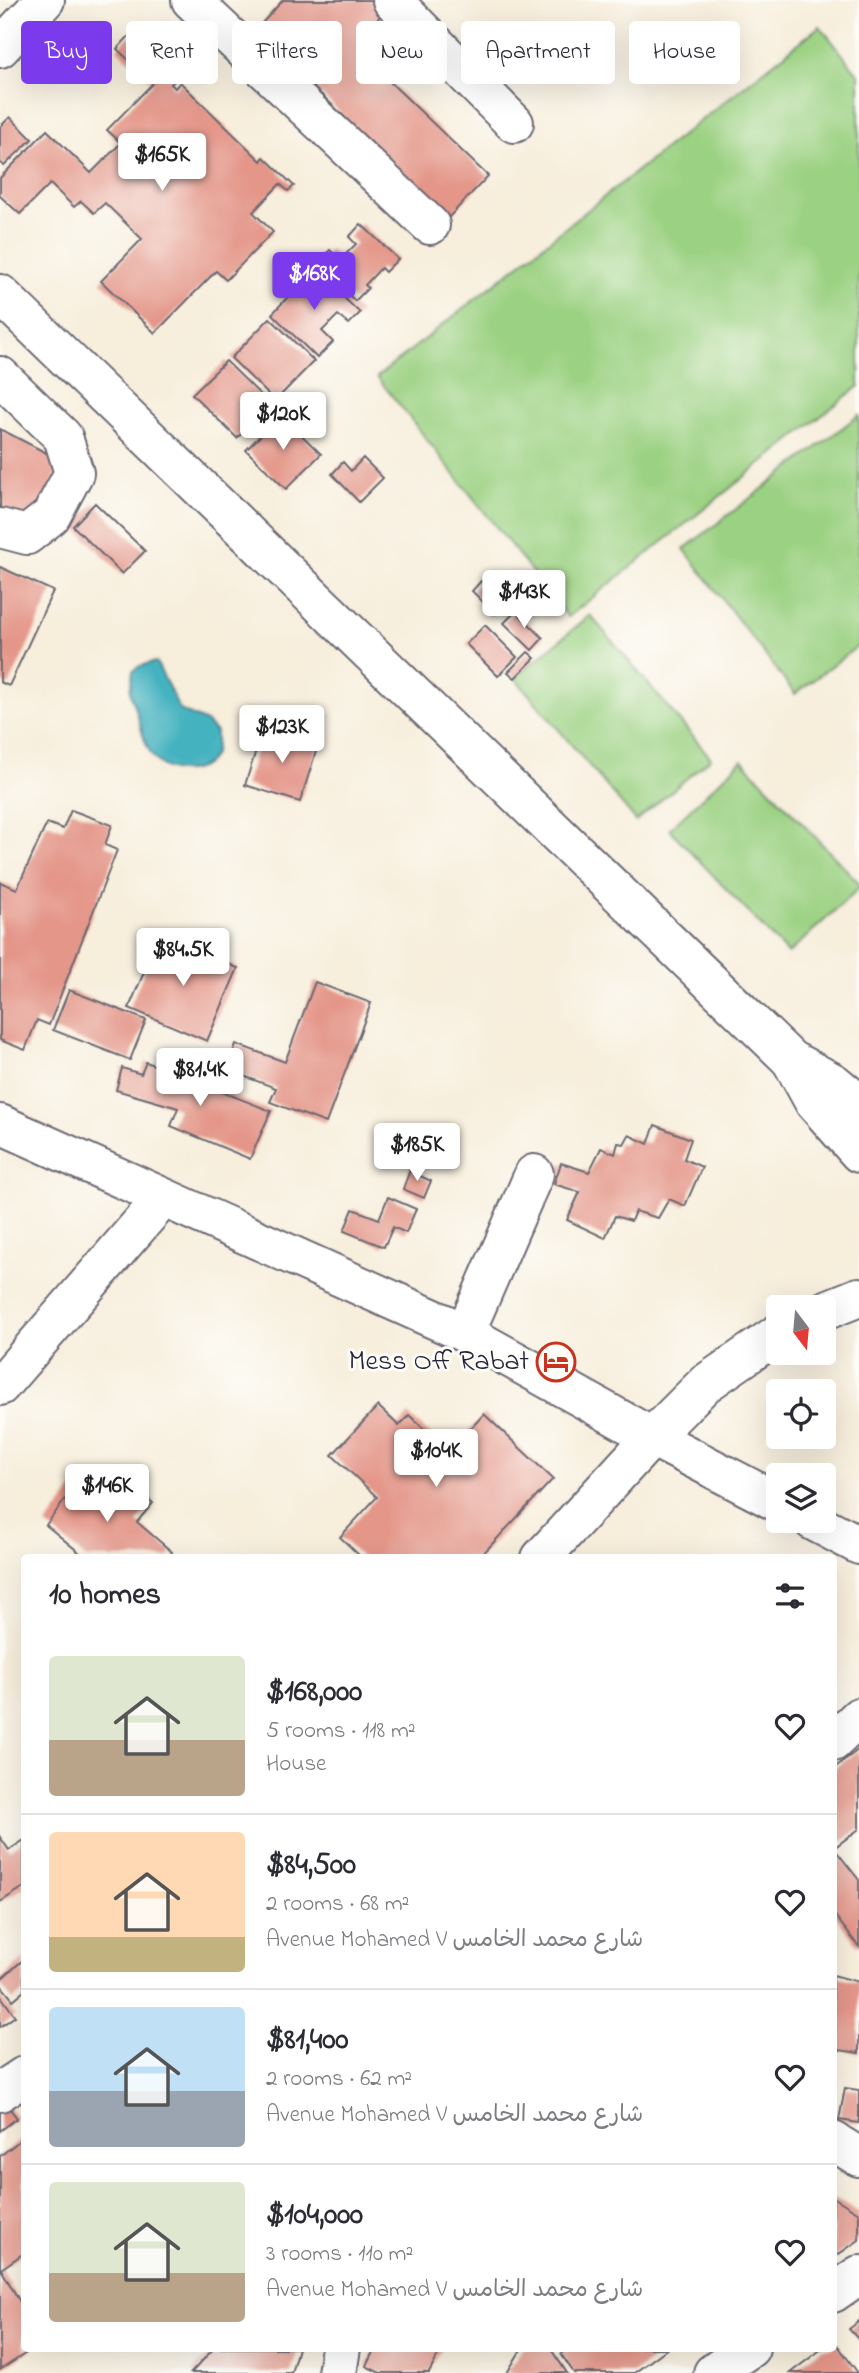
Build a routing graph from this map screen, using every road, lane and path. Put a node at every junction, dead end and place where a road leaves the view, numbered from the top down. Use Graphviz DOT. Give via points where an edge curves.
graph roads {
  1 [pos="45,0"];
  2 [pos="191,0"];
  3 [pos="392,0"];
  4 [pos="0,48"];
  5 [pos="513,123"];
  6 [pos="430,225"];
  7 [pos="0,294"];
  8 [pos="0,376"];
  9 [pos="0,528"];
  10 [pos="791,1060"];
  11 [pos="859,1104"];
  12 [pos="0,1124"];
  13 [pos="859,1153"];
  14 [pos="534,1174"];
  15 [pos="163,1199"];
  16 [pos="859,1297"];
  17 [pos="836,1306"];
  18 [pos="465,1333"];
  19 [pos="766,1342"];
  20 [pos="0,1386"];
  21 [pos="652,1437"];
  22 [pos="766,1496"];
  23 [pos="836,1533"];
  24 [pos="859,1545"];
  25 [pos="545,1554"];
  26 [pos="859,1717"];
  27 [pos="837,1738"];
  28 [pos="21,2078"];
  29 [pos="0,2092"];
  30 [pos="837,2143"];
  31 [pos="859,2157"];
  32 [pos="859,2275"];
  33 [pos="837,2290"];
  34 [pos="340,2352"];
  35 [pos="744,2352"];
  36 [pos="337,2373"];
  37 [pos="713,2373"];
  1 -- 4 [label="street"];
  2 -- 6 [label="street"];
  3 -- 5 [label="street"];
  7 -- 10 [label="street"];
  8 -- 9 [label="street" via="63,437 74,473 51,516 27,535"];
  10 -- 11 [label="street" via="834,1083"];
  10 -- 13 [label="street" via="820,1110"];
  12 -- 15 [label="street"];
  14 -- 18 [label="street"];
  15 -- 18 [label="street"];
  15 -- 20 [label="street"];
  16 -- 17 [label="street"];
  18 -- 21 [label="street"];
  19 -- 21 [label="street" via="705,1384"];
  21 -- 22 [label="street"];
  21 -- 25 [label="street"];
  23 -- 24 [label="street"];
  26 -- 27 [label="street"];
  28 -- 29 [label="street"];
  30 -- 31 [label="street"];
  32 -- 33 [label="street"];
  34 -- 36 [label="street"];
  35 -- 37 [label="street"];
}
